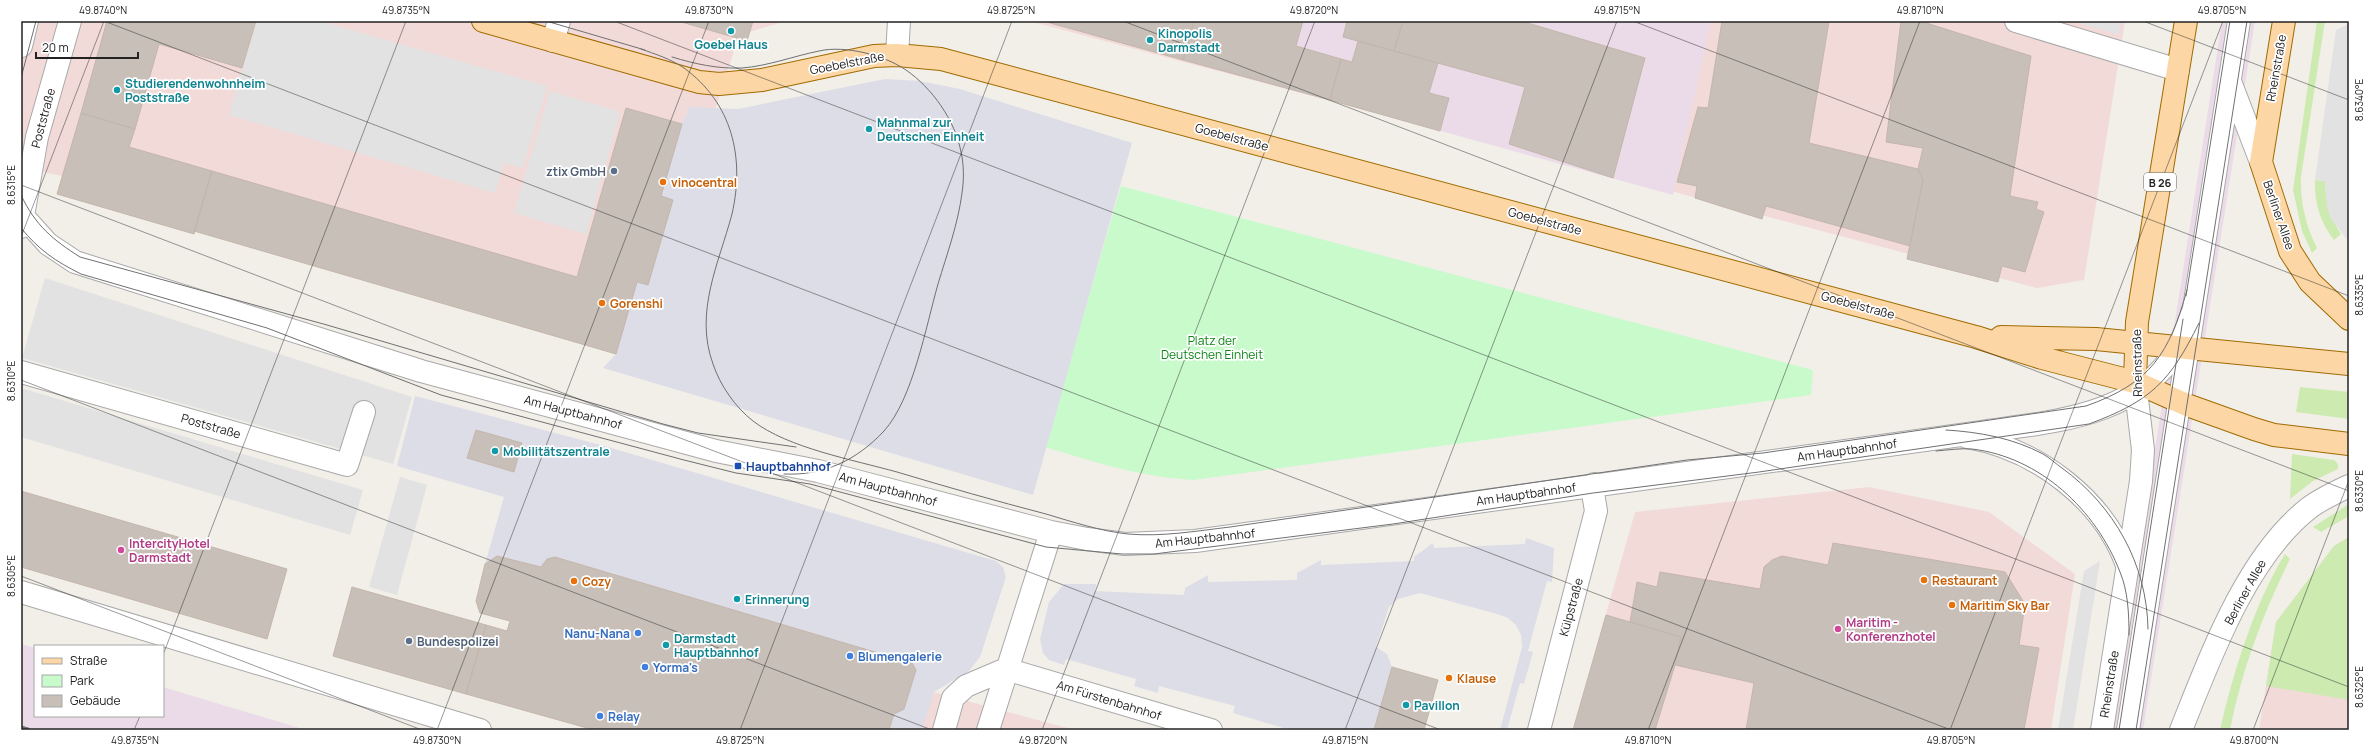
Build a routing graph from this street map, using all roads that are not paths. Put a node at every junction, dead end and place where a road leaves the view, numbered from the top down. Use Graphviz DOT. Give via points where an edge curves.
graph roads {
  1 [pos="26,21"];
  2 [pos="70,21"];
  3 [pos="483,21"];
  4 [pos="559,21"];
  5 [pos="899,21"];
  6 [pos="2016,21"];
  7 [pos="2186,21"];
  8 [pos="2239,21"];
  9 [pos="2284,21"];
  10 [pos="553,42"];
  11 [pos="21,46"];
  12 [pos="897,55"];
  13 [pos="2178,70"];
  14 [pos="2230,81"];
  15 [pos="2261,162"];
  16 [pos="22,219"];
  17 [pos="2349,319"];
  18 [pos="1976,337"];
  19 [pos="2135,343"];
  20 [pos="2183,348"];
  21 [pos="2349,364"];
  22 [pos="21,372"];
  23 [pos="2139,387"];
  24 [pos="2178,408"];
  25 [pos="364,412"];
  26 [pos="1956,435"];
  27 [pos="2349,444"];
  28 [pos="1594,484"];
  29 [pos="2349,486"];
  30 [pos="1051,532"];
  31 [pos="2128,566"];
  32 [pos="21,592"];
  33 [pos="2140,660"];
  34 [pos="1006,669"];
  35 [pos="480,730"];
  36 [pos="944,730"];
  37 [pos="988,730"];
  38 [pos="1211,730"];
  39 [pos="1539,730"];
  40 [pos="2102,730"];
  41 [pos="2128,730"];
  42 [pos="2181,730"];
  1 -- 11 [label="street"];
  2 -- 16 [label="street, Poststraße" via="37,137"];
  3 -- 10 [label="main road, Goebelstraße"];
  4 -- 10 [label="street"];
  5 -- 12 [label="street"];
  6 -- 13 [label="street"];
  7 -- 13 [label="main road, Rheinstraße / B 26"];
  8 -- 14 [label="street"];
  9 -- 15 [label="main road, Rheinstraße"];
  10 -- 12 [label="main road, Goebelstraße" via="698,82 719,84 762,80 874,56"];
  12 -- 18 [label="main road, Goebelstraße" via="942,59 967,65"];
  13 -- 19 [label="main road, Rheinstraße / B 26"];
  14 -- 15 [label="street"];
  14 -- 20 [label="street" via="2193,312"];
  15 -- 17 [label="main road, Berliner Allee" via="2290,251 2310,282"];
  16 -- 30 [label="street, Am Hauptbahnhof" via="48,244 81,265 421,371 716,451 818,471"];
  18 -- 19 [label="main road, Goebelstraße" via="2096,339"];
  18 -- 23 [label="main road, Goebelstraße"];
  19 -- 20 [label="main road"];
  19 -- 23 [label="main road, Rheinstraße / B 26"];
  20 -- 21 [label="main road"];
  20 -- 23 [label="street, Am Hauptbahnhof" via="2158,374"];
  20 -- 24 [label="street"];
  22 -- 25 [label="street, Poststraße" via="347,465"];
  23 -- 24 [label="main road"];
  23 -- 26 [label="street, Am Hauptbahnhof" via="2114,405 2088,415"];
  23 -- 31 [label="street, Rheinstraße / B 26" via="2143,450"];
  24 -- 27 [label="main road" via="2274,435"];
  24 -- 33 [label="street"];
  26 -- 28 [label="street, Am Hauptbahnhof"];
  26 -- 31 [label="street, Am Hauptbahnhof" via="1980,439 2032,460 2069,484 2098,514 2112,533"];
  28 -- 30 [label="street, Am Hauptbahnhof" via="1195,541 1125,544"];
  28 -- 39 [label="street, Külpstraße" via="1596,511"];
  29 -- 42 [label="street, Berliner Allee" via="2310,508 2292,524 2258,565 2224,630"];
  30 -- 34 [label="street"];
  31 -- 33 [label="street, Am Hauptbahnhof" via="2134,584 2140,626"];
  31 -- 40 [label="street, Rheinstraße / B 26"];
  32 -- 35 [label="street"];
  33 -- 41 [label="street"];
  34 -- 36 [label="street" via="966,686 953,698"];
  34 -- 37 [label="street"];
  34 -- 38 [label="street, Am Fürstenbahnhof"];
}
